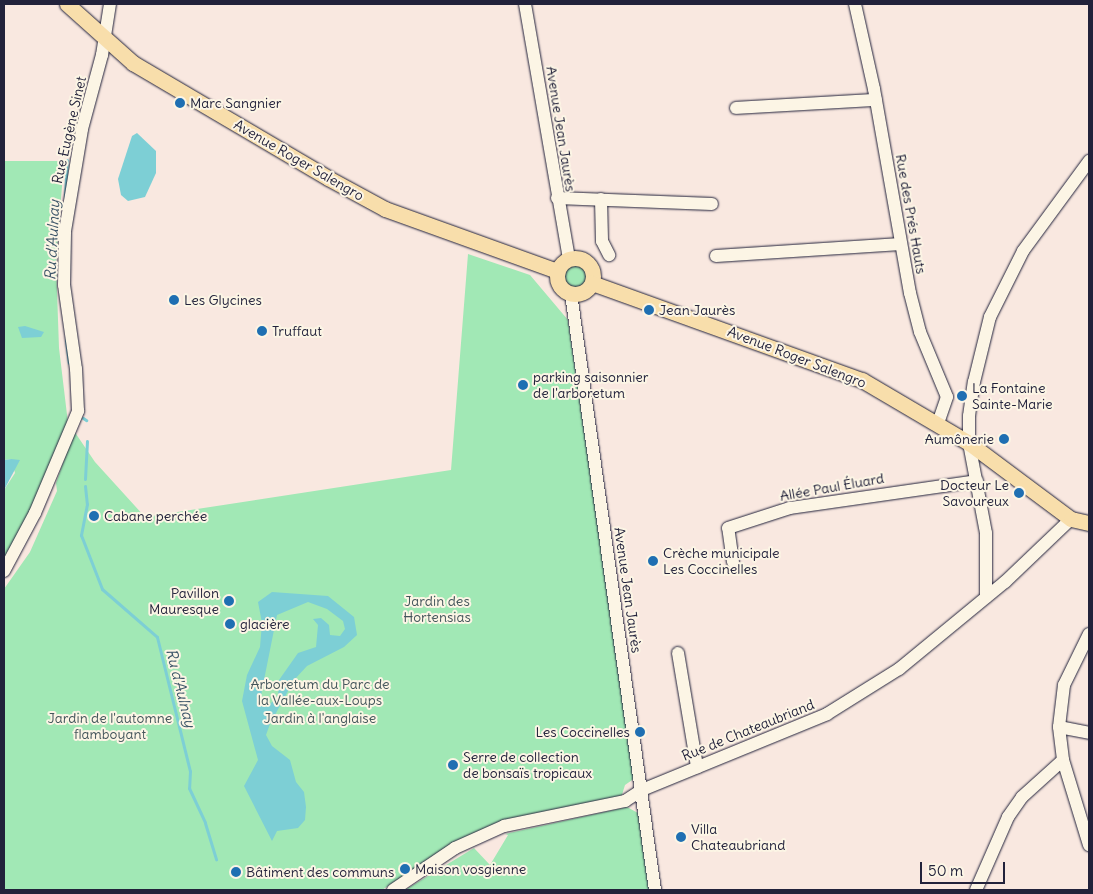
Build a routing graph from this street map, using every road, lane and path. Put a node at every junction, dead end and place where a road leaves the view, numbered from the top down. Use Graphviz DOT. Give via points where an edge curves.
graph roads {
  1 [pos="67,4"];
  2 [pos="110,4"];
  3 [pos="525,4"];
  4 [pos="855,4"];
  5 [pos="105,38"];
  6 [pos="876,100"];
  7 [pos="736,108"];
  8 [pos="1089,161"];
  9 [pos="557,198"];
  10 [pos="601,199"];
  11 [pos="712,204"];
  12 [pos="901,244"];
  13 [pos="609,255"];
  14 [pos="716,256"];
  15 [pos="569,259"];
  16 [pos="557,271"];
  17 [pos="592,283"];
  18 [pos="572,294"];
  19 [pos="938,423"];
  20 [pos="969,443"];
  21 [pos="977,481"];
  22 [pos="1071,519"];
  23 [pos="1089,523"];
  24 [pos="733,562"];
  25 [pos="4,571"];
  26 [pos="986,597"];
  27 [pos="1089,634"];
  28 [pos="678,653"];
  29 [pos="1059,727"];
  30 [pos="1089,733"];
  31 [pos="1063,760"];
  32 [pos="697,767"];
  33 [pos="642,790"];
  34 [pos="1089,845"];
  35 [pos="393,890"];
  36 [pos="655,890"];
  37 [pos="976,890"];
  1 -- 5 [label="main road, Avenue Roger Salengro"];
  2 -- 5 [label="street, Rue Eugène Sinet"];
  3 -- 9 [label="street, Avenue Jean Jaurès"];
  4 -- 6 [label="street, Rue des Prés Hauts"];
  5 -- 16 [label="main road, Avenue Roger Salengro" via="133,63 296,161 385,209"];
  5 -- 25 [label="street, Rue Eugène Sinet" via="83,122 65,231 64,284 78,386 78,411 35,513"];
  6 -- 7 [label="street"];
  6 -- 12 [label="street, Rue des Prés Hauts"];
  8 -- 20 [label="street" via="1023,251 990,317 974,382"];
  9 -- 10 [label="street"];
  9 -- 15 [label="street, Avenue Jean Jaurès"];
  10 -- 11 [label="street"];
  10 -- 13 [label="street" via="602,241"];
  12 -- 14 [label="street"];
  12 -- 19 [label="street, Rue des Prés Hauts" via="920,332 947,397"];
  15 -- 16 [label="main road"];
  15 -- 17 [label="main road" via="576,258 589,264"];
  16 -- 18 [label="main road" via="559,285"];
  17 -- 18 [label="main road" via="580,294"];
  17 -- 19 [label="main road, Avenue Roger Salengro" via="862,380"];
  18 -- 33 [label="street, Avenue Jean Jaurès"];
  19 -- 20 [label="main road, Avenue Roger Salengro"];
  20 -- 21 [label="street"];
  20 -- 22 [label="main road, Avenue Roger Salengro"];
  21 -- 24 [label="street, Allée Paul Éluard" via="790,508 728,528"];
  21 -- 26 [label="street" via="986,533"];
  22 -- 23 [label="main road, Avenue Roger Salengro"];
  22 -- 26 [label="street, Rue de Chateaubriand"];
  26 -- 32 [label="street, Rue de Chateaubriand" via="900,669 827,714"];
  27 -- 29 [label="street" via="1064,685"];
  28 -- 32 [label="street"];
  29 -- 30 [label="street"];
  29 -- 31 [label="street"];
  31 -- 34 [label="street"];
  31 -- 37 [label="street" via="1022,797 1008,817"];
  32 -- 33 [label="street, Rue de Chateaubriand"];
  33 -- 35 [label="street, Rue de Chateaubriand" via="616,804 504,826 455,848"];
  33 -- 36 [label="street, Avenue Jean Jaurès"];
}
